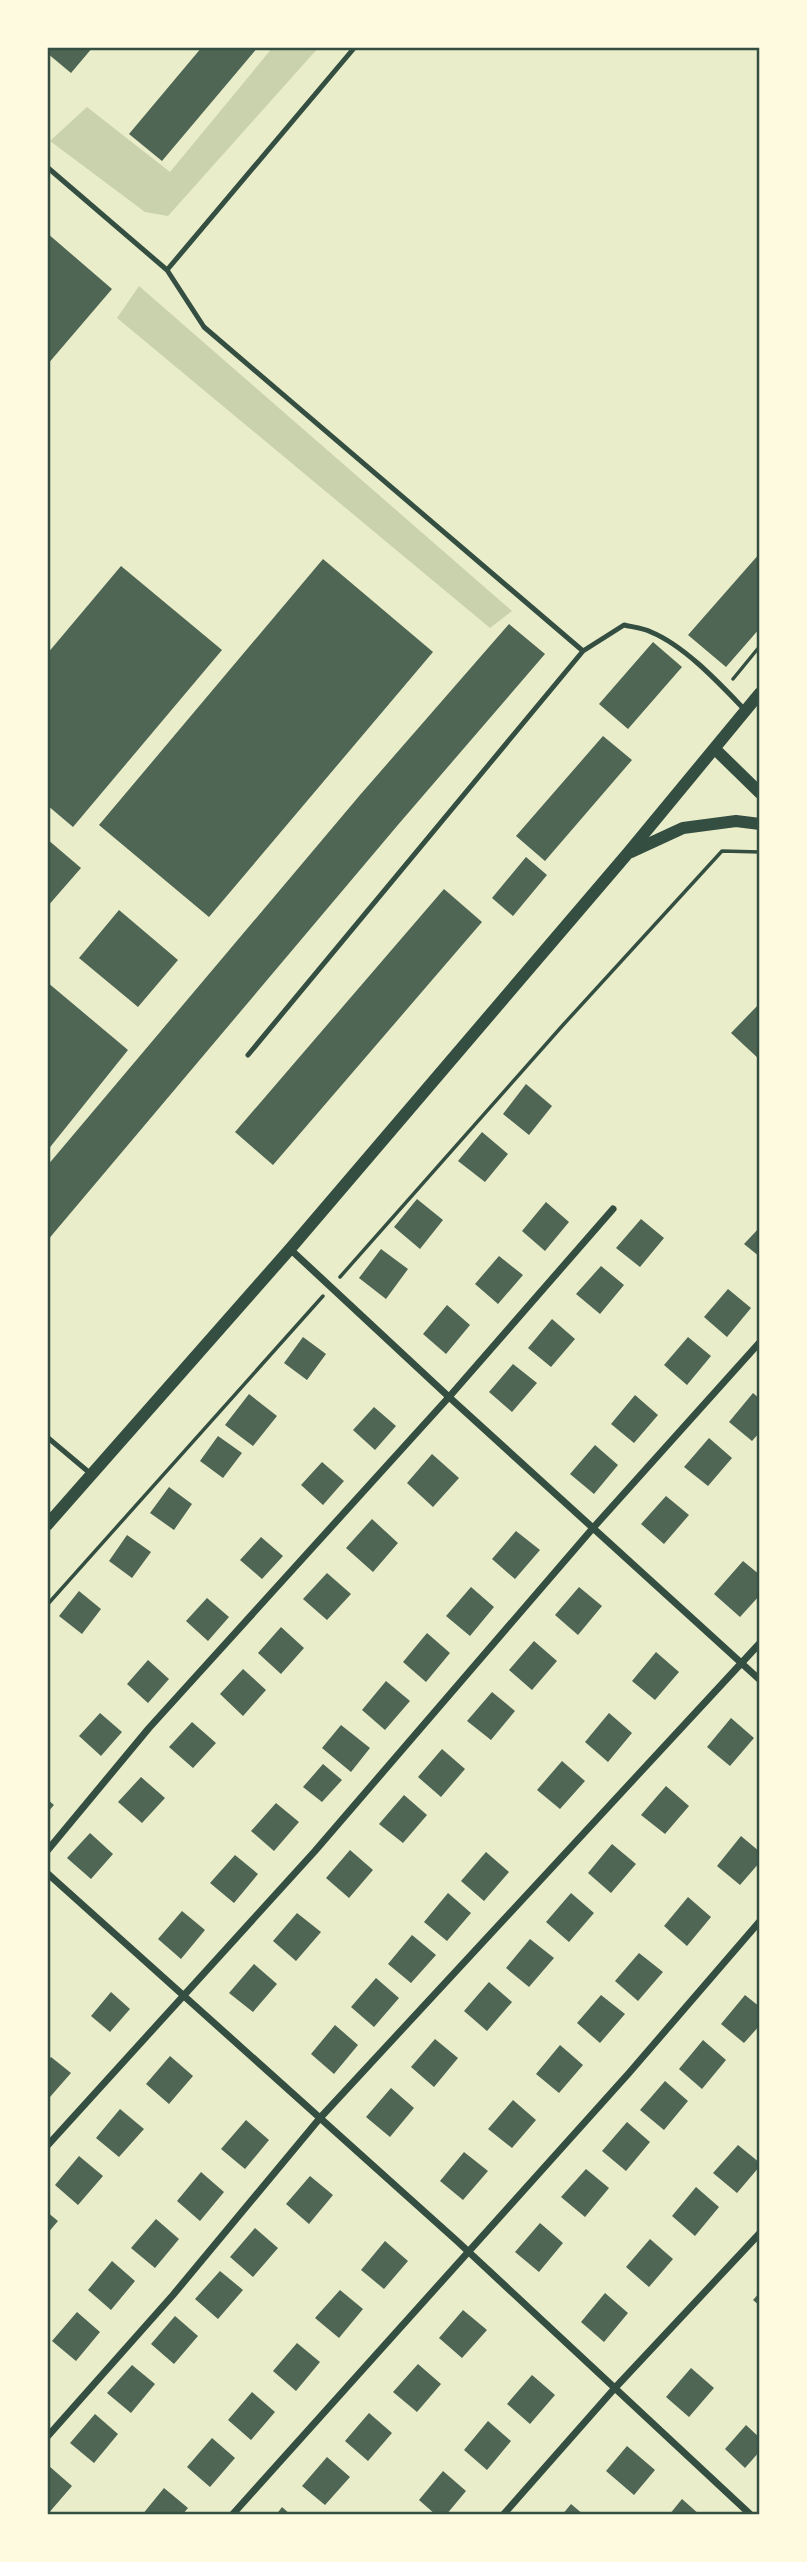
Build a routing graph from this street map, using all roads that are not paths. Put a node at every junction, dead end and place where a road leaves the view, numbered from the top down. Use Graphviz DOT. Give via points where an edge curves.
graph roads {
  1 [pos="355,47"];
  2 [pos="47,167"];
  3 [pos="167,270"];
  4 [pos="583,651"];
  5 [pos="760,693"];
  6 [pos="745,710"];
  7 [pos="715,750"];
  8 [pos="760,793"];
  9 [pos="760,824"];
  10 [pos="628,853"];
  11 [pos="248,1055"];
  12 [pos="614,1209"];
  13 [pos="290,1249"];
  14 [pos="760,1342"];
  15 [pos="449,1397"];
  16 [pos="47,1437"];
  17 [pos="91,1474"];
  18 [pos="49,1518"];
  19 [pos="593,1528"];
  20 [pos="760,1643"];
  21 [pos="741,1664"];
  22 [pos="760,1681"];
  23 [pos="47,1850"];
  24 [pos="47,1873"];
  25 [pos="760,1921"];
  26 [pos="183,1995"];
  27 [pos="320,2118"];
  28 [pos="47,2146"];
  29 [pos="760,2233"];
  30 [pos="468,2251"];
  31 [pos="614,2389"];
  32 [pos="47,2437"];
  33 [pos="232,2515"];
  34 [pos="503,2515"];
  35 [pos="751,2515"];
  1 -- 3 [label="lane"];
  2 -- 3 [label="lane"];
  3 -- 4 [label="lane" via="204,327"];
  4 -- 6 [label="lane" via="624,625 652,632 685,653"];
  4 -- 11 [label="lane"];
  5 -- 6 [label="street"];
  6 -- 7 [label="street"];
  7 -- 8 [label="street"];
  7 -- 10 [label="street"];
  9 -- 10 [label="street" via="736,821 683,828"];
  10 -- 13 [label="street"];
  12 -- 15 [label="street"];
  13 -- 15 [label="street"];
  13 -- 17 [label="street"];
  14 -- 19 [label="street"];
  15 -- 19 [label="street"];
  15 -- 23 [label="street" via="149,1728"];
  16 -- 17 [label="lane"];
  17 -- 18 [label="street"];
  19 -- 21 [label="street"];
  19 -- 26 [label="street"];
  20 -- 21 [label="street"];
  21 -- 22 [label="street"];
  21 -- 27 [label="street"];
  24 -- 26 [label="street"];
  25 -- 30 [label="street"];
  26 -- 27 [label="street"];
  26 -- 28 [label="street"];
  27 -- 30 [label="street"];
  27 -- 32 [label="street"];
  29 -- 31 [label="street"];
  30 -- 31 [label="street"];
  30 -- 33 [label="street"];
  31 -- 34 [label="street"];
  31 -- 35 [label="street"];
}
